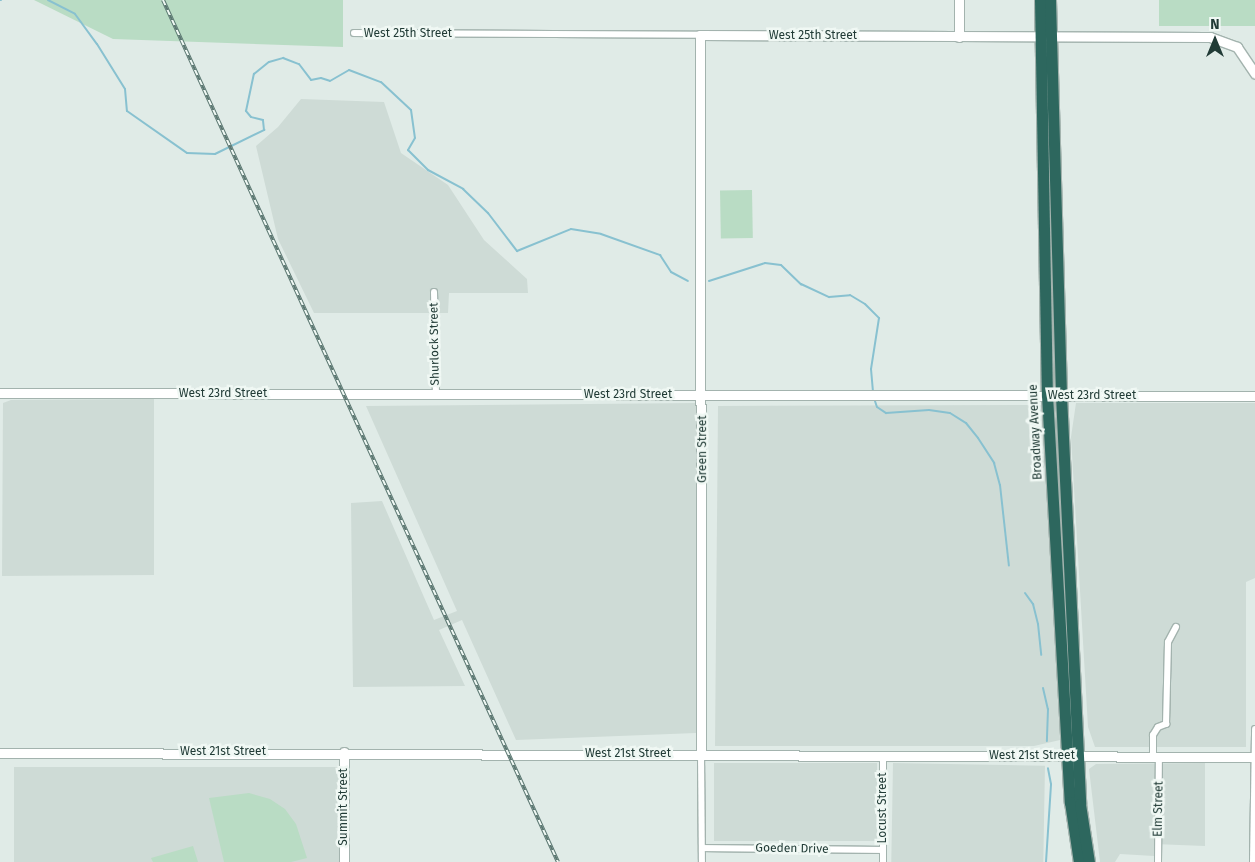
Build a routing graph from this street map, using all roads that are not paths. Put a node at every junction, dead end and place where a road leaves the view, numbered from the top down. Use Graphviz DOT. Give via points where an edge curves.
graph roads {
  1 [pos="959,0"];
  2 [pos="1040,0"];
  3 [pos="1050,0"];
  4 [pos="354,34"];
  5 [pos="700,35"];
  6 [pos="959,37"];
  7 [pos="1045,37"];
  8 [pos="1255,74"];
  9 [pos="434,292"];
  10 [pos="0,393"];
  11 [pos="703,394"];
  12 [pos="436,395"];
  13 [pos="1047,396"];
  14 [pos="1061,396"];
  15 [pos="1255,396"];
  16 [pos="1176,627"];
  17 [pos="1255,729"];
  18 [pos="0,752"];
  19 [pos="344,752"];
  20 [pos="701,754"];
  21 [pos="883,755"];
  22 [pos="1072,756"];
  23 [pos="1156,757"];
  24 [pos="1255,757"];
  25 [pos="702,848"];
  26 [pos="883,850"];
  27 [pos="344,862"];
  28 [pos="702,862"];
  29 [pos="883,862"];
  30 [pos="1079,862"];
  31 [pos="1089,862"];
  32 [pos="1158,862"];
  33 [pos="1253,862"];
  1 -- 6 [label="street"];
  2 -- 7 [label="highway, Broadway Avenue"];
  3 -- 7 [label="highway, Broadway Avenue"];
  4 -- 5 [label="street, West 25th Street"];
  5 -- 6 [label="street, West 25th Street"];
  5 -- 11 [label="street, Green Street"];
  6 -- 7 [label="street, West 25th Street"];
  7 -- 8 [label="street, West 25th Street" via="1218,38 1237,47"];
  7 -- 13 [label="highway, Broadway Avenue"];
  7 -- 14 [label="highway, Broadway Avenue"];
  9 -- 12 [label="street, Shurlock Street"];
  10 -- 12 [label="street, West 23rd Street"];
  11 -- 12 [label="street, West 23rd Street"];
  11 -- 13 [label="street, West 23rd Street"];
  11 -- 20 [label="street, Green Street"];
  13 -- 14 [label="street, West 23rd Street"];
  13 -- 22 [label="highway, Broadway Avenue"];
  14 -- 15 [label="street, West 23rd Street"];
  14 -- 22 [label="highway, Broadway Avenue"];
  16 -- 23 [label="street, Elm Street" via="1168,642 1166,724 1158,733"];
  17 -- 24 [label="street"];
  18 -- 19 [label="street, West 21st Street"];
  19 -- 20 [label="street, West 21st Street"];
  19 -- 27 [label="street, Summit Street"];
  20 -- 21 [label="street, West 21st Street"];
  20 -- 25 [label="street, Green Street"];
  21 -- 22 [label="street, West 21st Street"];
  21 -- 26 [label="street, Locust Street"];
  22 -- 23 [label="street, West 21st Street"];
  22 -- 30 [label="highway, Broadway Avenue"];
  22 -- 31 [label="highway, Broadway Avenue"];
  23 -- 24 [label="street, West 21st Street"];
  23 -- 32 [label="street, Elm Street"];
  24 -- 33 [label="street"];
  25 -- 26 [label="street, Goeden Drive"];
  25 -- 28 [label="street, Green Street"];
  26 -- 29 [label="street, Locust Street"];
}
